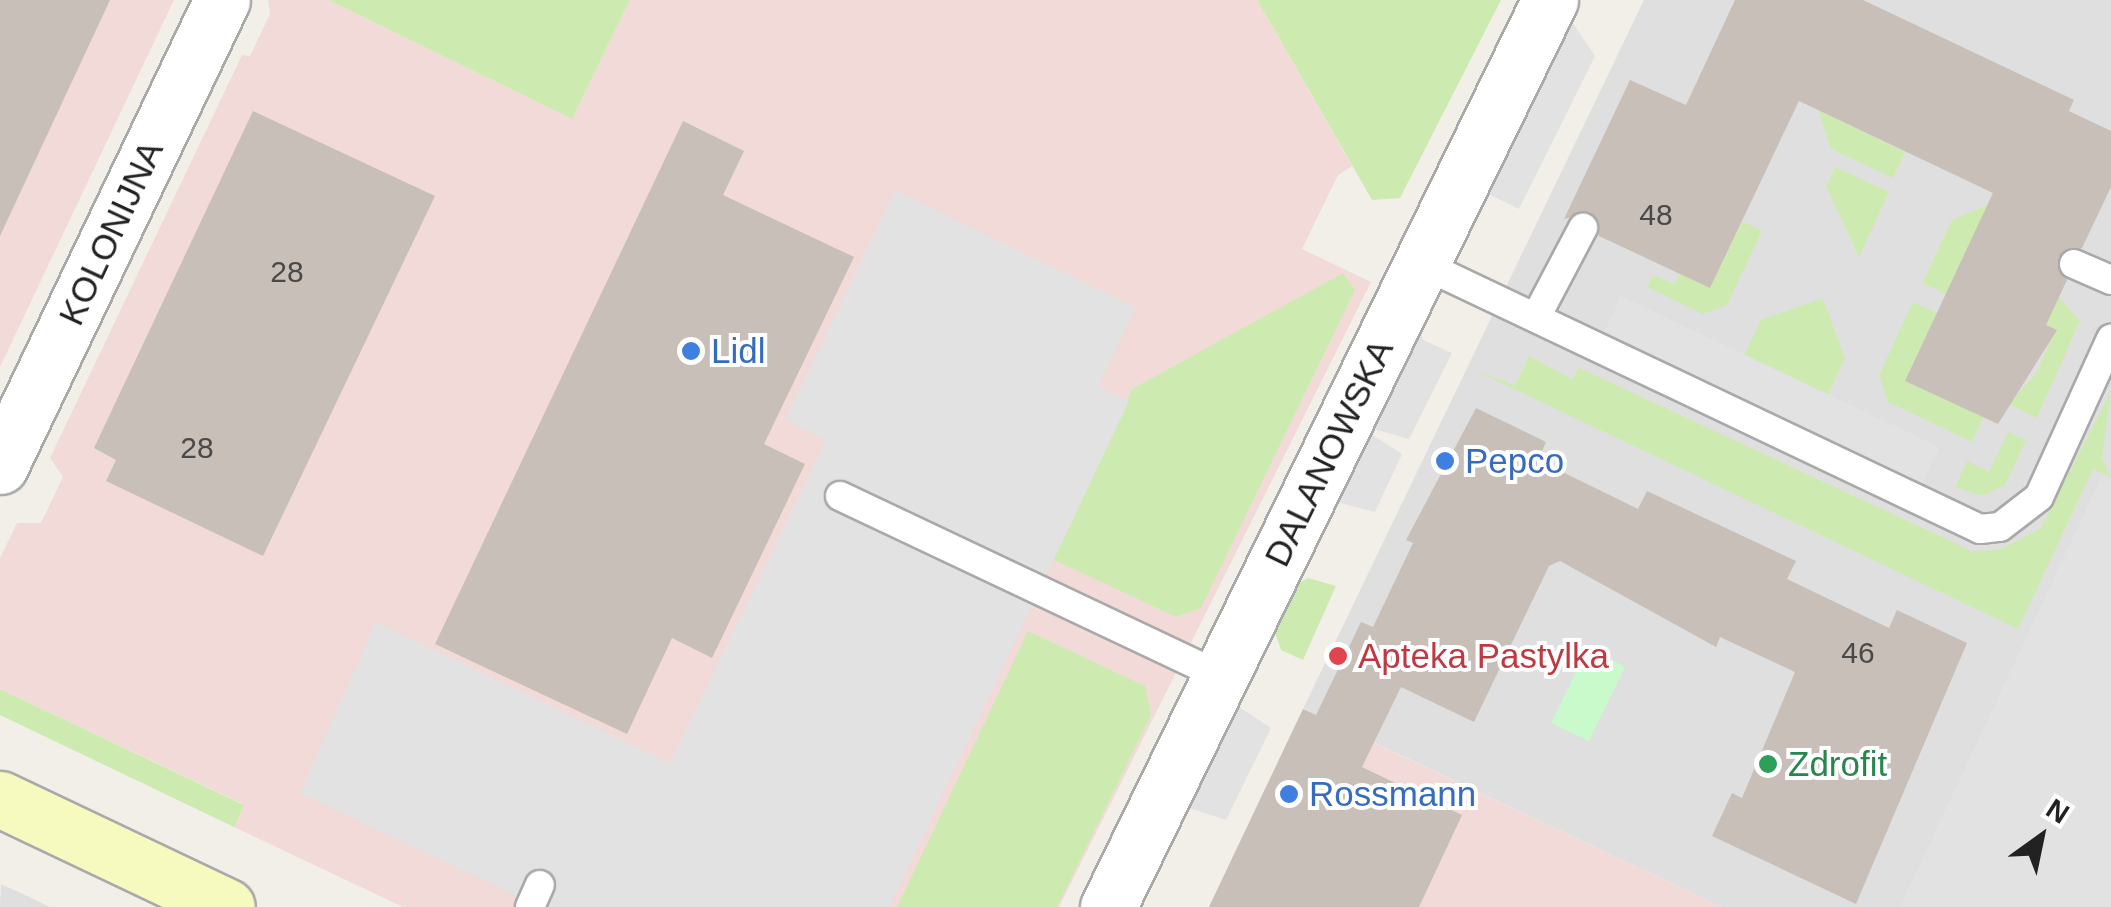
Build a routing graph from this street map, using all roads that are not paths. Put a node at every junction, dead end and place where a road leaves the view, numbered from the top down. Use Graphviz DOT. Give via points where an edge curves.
graph roads {
  1 [pos="222,0"];
  2 [pos="1550,0"];
  3 [pos="1583,228"];
  4 [pos="1422,264"];
  5 [pos="2074,264"];
  6 [pos="2111,280"];
  7 [pos="1536,317"];
  8 [pos="2111,339"];
  9 [pos="0,466"];
  10 [pos="840,496"];
  11 [pos="1219,675"];
  12 [pos="0,799"];
  13 [pos="227,907"];
  14 [pos="1108,907"];
  1 -- 9 [label="street, KOLONIJNA"];
  2 -- 4 [label="street, DALANOWSKA"];
  3 -- 7 [label="lane"];
  4 -- 7 [label="lane"];
  4 -- 11 [label="street, DALANOWSKA"];
  5 -- 6 [label="lane"];
  7 -- 8 [label="lane" via="1584,348 1980,529 2000,527 2039,497"];
  10 -- 11 [label="lane"];
  11 -- 14 [label="street, DALANOWSKA"];
  12 -- 13 [label="street"];
}
